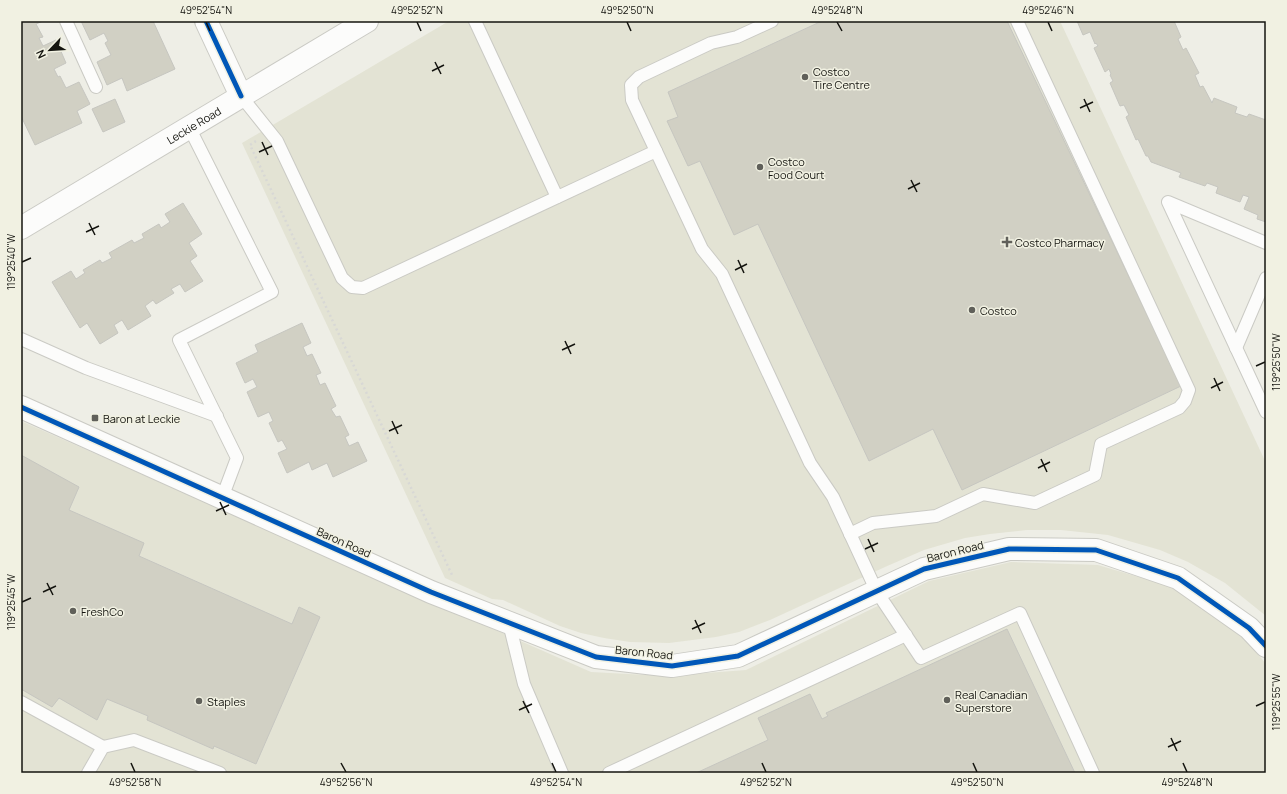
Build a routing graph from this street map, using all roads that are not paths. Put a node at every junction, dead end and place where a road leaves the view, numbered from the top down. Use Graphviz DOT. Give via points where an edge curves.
graph roads {
  1 [pos="66,21"];
  2 [pos="206,21"];
  3 [pos="367,21"];
  4 [pos="475,21"];
  5 [pos="772,21"];
  6 [pos="1017,21"];
  7 [pos="96,87"];
  8 [pos="241,96"];
  9 [pos="189,128"];
  10 [pos="656,151"];
  11 [pos="557,198"];
  12 [pos="21,228"];
  13 [pos="1266,243"];
  14 [pos="1266,278"];
  15 [pos="21,339"];
  16 [pos="1236,348"];
  17 [pos="21,406"];
  18 [pos="1266,412"];
  19 [pos="217,416"];
  20 [pos="222,498"];
  21 [pos="850,534"];
  22 [pos="877,592"];
  23 [pos="509,623"];
  24 [pos="906,635"];
  25 [pos="1266,646"];
  26 [pos="21,702"];
  27 [pos="103,747"];
  28 [pos="88,773"];
  29 [pos="220,773"];
  30 [pos="562,773"];
  31 [pos="609,773"];
  32 [pos="1093,773"];
  1 -- 7 [label="lane"];
  2 -- 8 [label="street"];
  3 -- 8 [label="street, Leckie Road"];
  4 -- 11 [label="lane"];
  5 -- 10 [label="lane" via="737,37 711,43 639,77 631,85 632,100"];
  6 -- 21 [label="lane" via="1189,390 1179,408 1101,444 1095,475 1035,503 983,494 936,516 873,523"];
  8 -- 9 [label="street, Leckie Road"];
  8 -- 11 [label="lane" via="277,141 342,278 352,287 363,288"];
  9 -- 12 [label="street, Leckie Road"];
  9 -- 19 [label="lane" via="272,292 179,340"];
  10 -- 11 [label="lane"];
  10 -- 21 [label="lane" via="702,250 722,274 810,463 833,497"];
  13 -- 16 [label="lane" via="1168,202"];
  14 -- 16 [label="lane"];
  15 -- 19 [label="lane" via="86,368"];
  16 -- 18 [label="lane"];
  17 -- 20 [label="street, Baron Road"];
  19 -- 20 [label="lane" via="237,458"];
  20 -- 23 [label="street, Baron Road" via="466,607"];
  21 -- 22 [label="lane"];
  22 -- 23 [label="street, Baron Road" via="738,656 672,666 596,657"];
  22 -- 24 [label="lane"];
  22 -- 25 [label="street, Baron Road" via="924,569 1009,549 1096,550 1178,578 1249,628"];
  23 -- 30 [label="lane" via="524,684"];
  24 -- 31 [label="lane"];
  24 -- 32 [label="lane" via="921,658 1020,613"];
  26 -- 27 [label="lane"];
  27 -- 28 [label="lane"];
  27 -- 29 [label="lane" via="134,740"];
}
